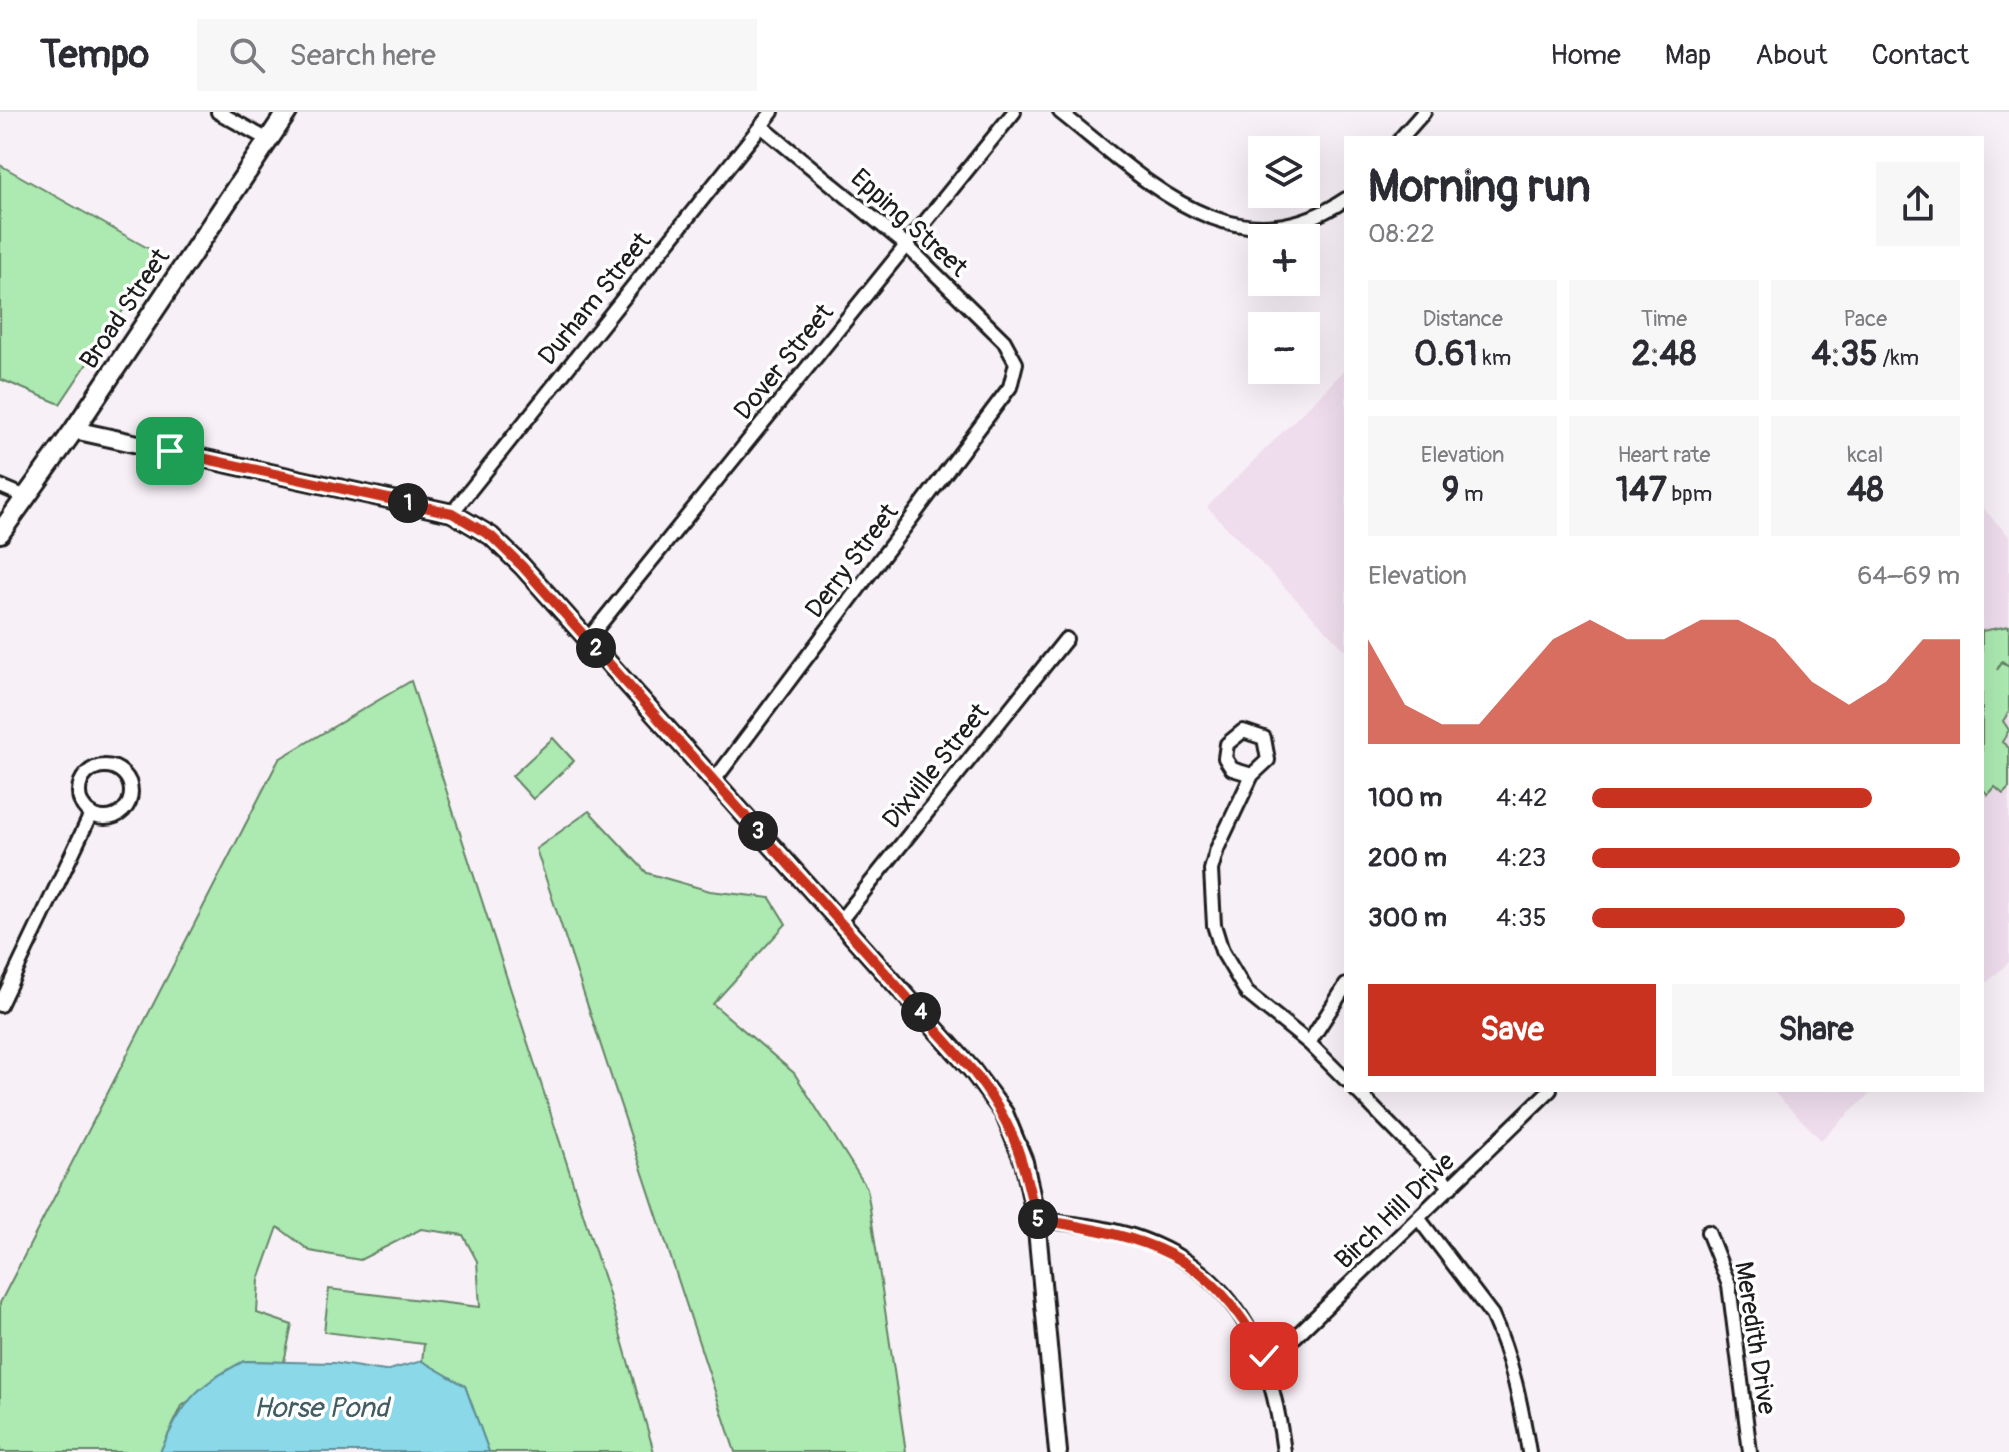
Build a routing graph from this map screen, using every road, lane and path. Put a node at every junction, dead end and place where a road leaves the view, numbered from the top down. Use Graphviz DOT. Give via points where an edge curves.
graph roads {
  1 [pos="218,112"];
  2 [pos="287,112"];
  3 [pos="772,112"];
  4 [pos="1014,112"];
  5 [pos="1060,112"];
  6 [pos="1424,112"];
  7 [pos="761,126"];
  8 [pos="1403,136"];
  9 [pos="270,141"];
  10 [pos="1344,200"];
  11 [pos="906,245"];
  12 [pos="1016,363"];
  13 [pos="74,430"];
  14 [pos="0,486"];
  15 [pos="26,497"];
  16 [pos="452,513"];
  17 [pos="0,533"];
  18 [pos="588,639"];
  19 [pos="1066,639"];
  20 [pos="1252,775"];
  21 [pos="713,782"];
  22 [pos="91,814"];
  23 [pos="840,921"];
  24 [pos="4,985"];
  25 [pos="1344,988"];
  26 [pos="0,1005"];
  27 [pos="1309,1043"];
  28 [pos="1344,1078"];
  29 [pos="1358,1092"];
  30 [pos="1548,1092"];
  31 [pos="1451,1187"];
  32 [pos="1036,1219"];
  33 [pos="1419,1219"];
  34 [pos="1708,1232"];
  35 [pos="1264,1356"];
  36 [pos="1058,1452"];
  37 [pos="1284,1452"];
  38 [pos="1529,1452"];
  39 [pos="1750,1452"];
  1 -- 9 [label="street"];
  2 -- 9 [label="main road, Broad Street"];
  3 -- 7 [label="street, Durham Street"];
  4 -- 11 [label="street, Dover Street"];
  5 -- 10 [label="street" via="1164,195 1212,220 1268,227 1309,218"];
  6 -- 8 [label="street"];
  7 -- 11 [label="street, Epping Street"];
  7 -- 16 [label="street, Durham Street"];
  9 -- 13 [label="main road, Broad Street"];
  11 -- 12 [label="street, Epping Street" via="1004,341"];
  11 -- 18 [label="street, Dover Street"];
  12 -- 21 [label="street, Derry Street" via="1010,387"];
  13 -- 15 [label="main road, Broad Street"];
  13 -- 16 [label="street"];
  14 -- 15 [label="street"];
  15 -- 17 [label="main road, Broad Street"];
  16 -- 18 [label="street" via="491,536"];
  18 -- 21 [label="street"];
  19 -- 23 [label="street, Dixville Street"];
  20 -- 27 [label="street" via="1211,870 1214,925 1222,951 1247,993"];
  21 -- 23 [label="street"];
  22 -- 22 [label="street" via="107,818 127,805 129,781 117,769 100,766 80,783 80,800"];
  22 -- 24 [label="street"];
  23 -- 32 [label="street" via="1004,1113 1024,1162"];
  24 -- 26 [label="street"];
  25 -- 27 [label="street"];
  27 -- 28 [label="street"];
  29 -- 31 [label="street"];
  30 -- 31 [label="street, Birch Hill Drive"];
  31 -- 33 [label="street, Birch Hill Drive"];
  32 -- 35 [label="street" via="1130,1236 1189,1264 1237,1309"];
  32 -- 36 [label="street"];
  33 -- 35 [label="street, Birch Hill Drive" via="1296,1336"];
  33 -- 38 [label="street" via="1492,1315 1511,1363"];
  34 -- 39 [label="street, Meredith Drive" via="1729,1285"];
  35 -- 37 [label="street"];
}
